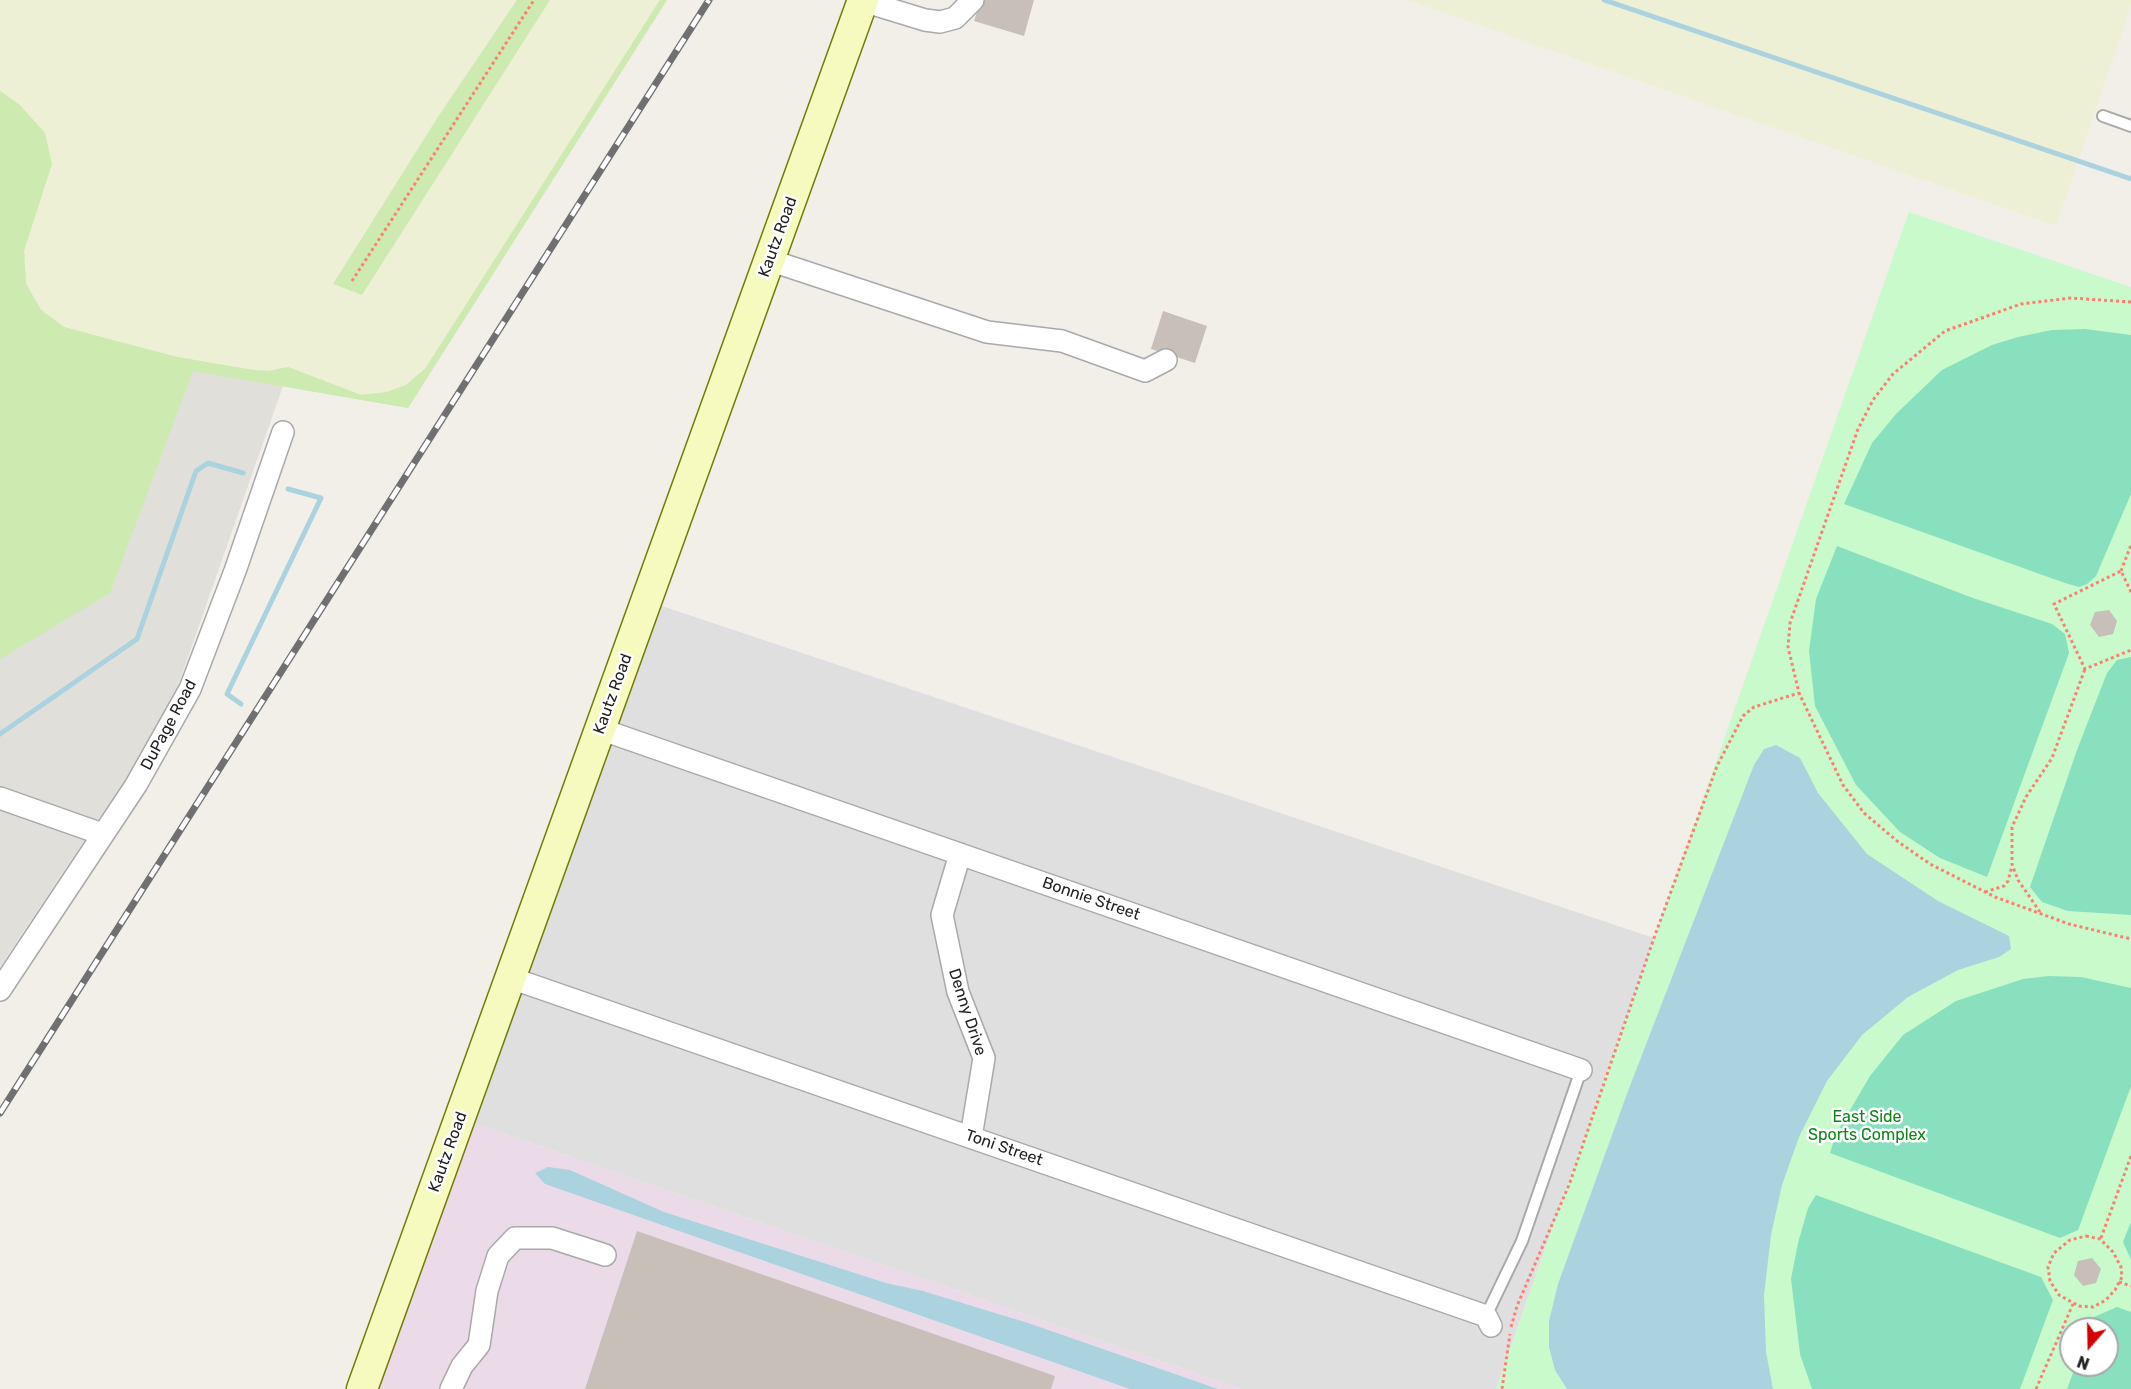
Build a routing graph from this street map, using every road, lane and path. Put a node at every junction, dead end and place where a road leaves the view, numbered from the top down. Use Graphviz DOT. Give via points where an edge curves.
graph roads {
  1 [pos="534,0"];
  2 [pos="973,0"];
  3 [pos="863,1"];
  4 [pos="2103,116"];
  5 [pos="2131,126"];
  6 [pos="770,260"];
  7 [pos="352,281"];
  8 [pos="2131,302"];
  9 [pos="1166,360"];
  10 [pos="283,432"];
  11 [pos="2131,545"];
  12 [pos="2121,571"];
  13 [pos="2131,592"];
  14 [pos="2131,650"];
  15 [pos="2085,669"];
  16 [pos="1799,693"];
  17 [pos="600,729"];
  18 [pos="0,798"];
  19 [pos="102,834"];
  20 [pos="960,854"];
  21 [pos="2012,864"];
  22 [pos="1985,892"];
  23 [pos="2041,914"];
  24 [pos="2131,939"];
  25 [pos="511,978"];
  26 [pos="0,990"];
  27 [pos="1581,1070"];
  28 [pos="971,1137"];
  29 [pos="2131,1156"];
  30 [pos="2100,1239"];
  31 [pos="605,1256"];
  32 [pos="2120,1282"];
  33 [pos="2131,1286"];
  34 [pos="2073,1304"];
  35 [pos="1488,1321"];
  36 [pos="362,1389"];
  37 [pos="451,1389"];
  38 [pos="1502,1389"];
  39 [pos="2036,1389"];
  1 -- 7 [label="path"];
  2 -- 3 [label="street" via="955,18 940,22"];
  3 -- 6 [label="street, Kautz Road"];
  4 -- 5 [label="lane"];
  6 -- 9 [label="street" via="987,332 1062,340 1145,371"];
  6 -- 17 [label="street, Kautz Road"];
  8 -- 16 [label="path" via="2071,298 2021,304 1945,331 1893,374 1858,429 1790,623 1788,647"];
  10 -- 19 [label="street, DuPage Road" via="190,689 136,786"];
  11 -- 12 [label="path"];
  12 -- 13 [label="path"];
  12 -- 15 [label="path" via="2054,604"];
  14 -- 15 [label="path"];
  15 -- 21 [label="path" via="2052,758 2026,797 2013,827"];
  16 -- 22 [label="path" via="1843,785 1864,813 1930,864"];
  16 -- 38 [label="path" via="1754,707 1743,716 1717,766 1569,1185 1516,1306"];
  17 -- 20 [label="street, Bonnie Street"];
  17 -- 25 [label="street, Kautz Road"];
  18 -- 19 [label="street"];
  19 -- 26 [label="street, DuPage Road"];
  20 -- 27 [label="street, Bonnie Street"];
  20 -- 28 [label="street, Denny Drive" via="942,915 958,992 984,1058"];
  21 -- 22 [label="path" via="2004,886"];
  21 -- 23 [label="path"];
  22 -- 23 [label="path"];
  23 -- 24 [label="path"];
  25 -- 28 [label="street, Toni Street"];
  25 -- 36 [label="street, Kautz Road"];
  27 -- 35 [label="lane" via="1522,1241"];
  28 -- 35 [label="street, Toni Street"];
  29 -- 30 [label="path"];
  30 -- 32 [label="path" via="2121,1267"];
  30 -- 34 [label="path" via="2085,1236 2070,1240 2054,1252 2048,1267 2050,1281"];
  31 -- 37 [label="street" via="552,1238 514,1238 498,1256 487,1291 479,1345 462,1366"];
  32 -- 33 [label="path"];
  32 -- 34 [label="path" via="2106,1300 2093,1307"];
  34 -- 39 [label="path"];
}
